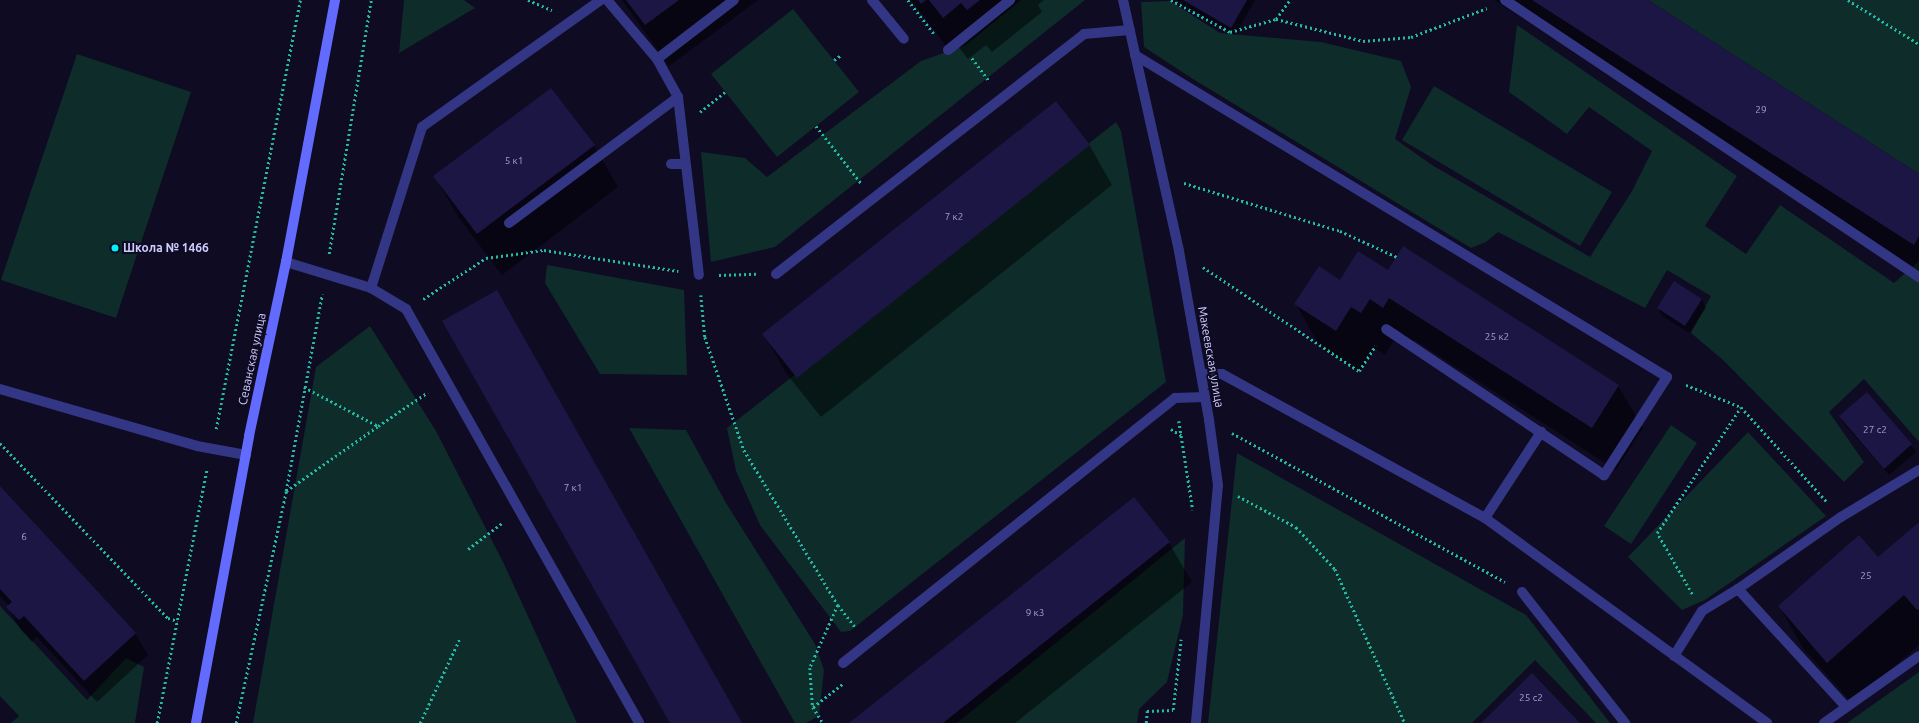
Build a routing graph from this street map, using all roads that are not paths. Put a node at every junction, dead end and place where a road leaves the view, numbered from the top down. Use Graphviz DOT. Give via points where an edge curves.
graph roads {
  1 [pos="335,0"];
  2 [pos="601,0"];
  3 [pos="607,0"];
  4 [pos="734,0"];
  5 [pos="872,0"];
  6 [pos="1010,0"];
  7 [pos="1123,0"];
  8 [pos="1506,0"];
  9 [pos="1130,30"];
  10 [pos="904,39"];
  11 [pos="948,50"];
  12 [pos="1135,55"];
  13 [pos="657,59"];
  14 [pos="678,97"];
  15 [pos="671,164"];
  16 [pos="685,164"];
  17 [pos="509,223"];
  18 [pos="286,262"];
  19 [pos="776,274"];
  20 [pos="699,275"];
  21 [pos="1919,277"];
  22 [pos="370,288"];
  23 [pos="1386,329"];
  24 [pos="1201,374"];
  25 [pos="0,389"];
  26 [pos="1205,397"];
  27 [pos="1541,432"];
  28 [pos="246,455"];
  29 [pos="1919,470"];
  30 [pos="1485,518"];
  31 [pos="1738,589"];
  32 [pos="1522,592"];
  33 [pos="1674,656"];
  34 [pos="1919,656"];
  35 [pos="843,663"];
  36 [pos="1846,707"];
  37 [pos="1762,722"];
  38 [pos="196,723"];
  39 [pos="639,723"];
  40 [pos="1196,723"];
  41 [pos="1626,723"];
  42 [pos="1824,723"];
  1 -- 18 [label="street, Севанская улица"];
  2 -- 22 [label="street" via="422,127"];
  3 -- 13 [label="street"];
  4 -- 13 [label="street"];
  5 -- 10 [label="street"];
  6 -- 11 [label="street"];
  7 -- 9 [label="street, Макеевская улица"];
  8 -- 21 [label="street"];
  9 -- 12 [label="street, Макеевская улица"];
  9 -- 19 [label="street" via="1084,34"];
  12 -- 24 [label="street, Макеевская улица" via="1179,251"];
  12 -- 27 [label="street" via="1666,377 1604,475"];
  13 -- 14 [label="street"];
  14 -- 16 [label="street"];
  14 -- 17 [label="street"];
  15 -- 16 [label="street"];
  16 -- 20 [label="street"];
  18 -- 22 [label="street"];
  18 -- 28 [label="street, Севанская улица"];
  22 -- 39 [label="street" via="406,309"];
  23 -- 27 [label="street"];
  24 -- 26 [label="street, Макеевская улица"];
  24 -- 30 [label="street" via="1222,374"];
  25 -- 28 [label="street" via="211,448"];
  26 -- 35 [label="street" via="1175,398"];
  26 -- 40 [label="street, Макеевская улица" via="1218,485"];
  27 -- 30 [label="street"];
  28 -- 38 [label="street, Севанская улица"];
  29 -- 31 [label="street" via="1841,517"];
  30 -- 33 [label="street"];
  31 -- 33 [label="street" via="1702,611"];
  31 -- 36 [label="street"];
  32 -- 41 [label="street"];
  33 -- 37 [label="street"];
  34 -- 36 [label="street"];
  36 -- 42 [label="street"];
}
